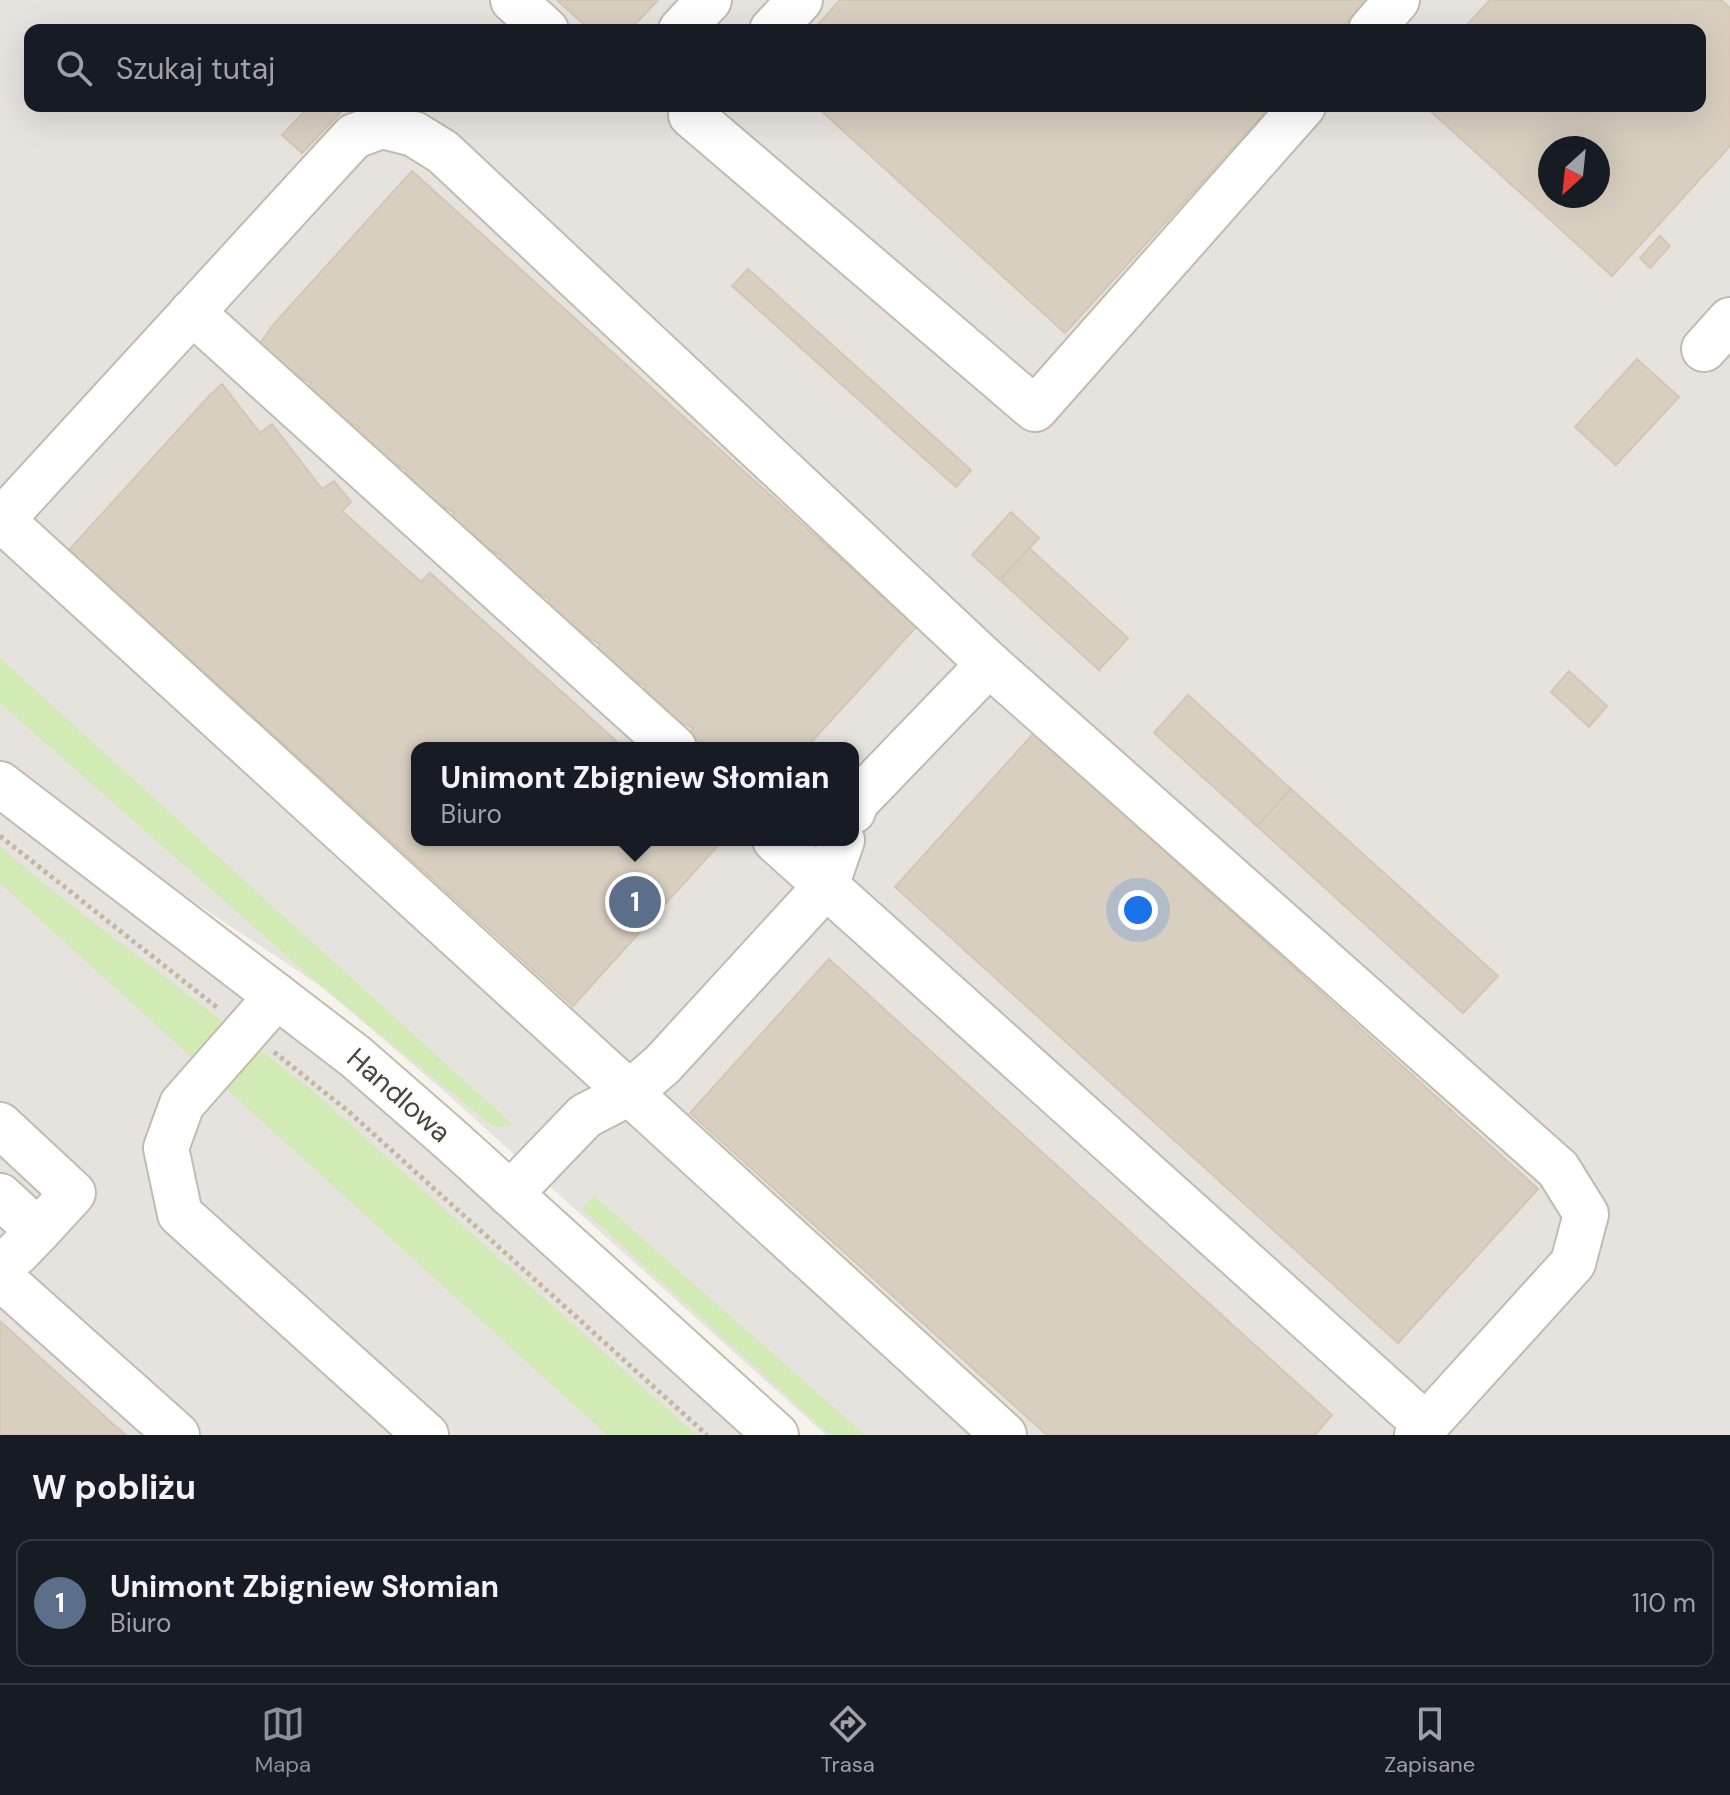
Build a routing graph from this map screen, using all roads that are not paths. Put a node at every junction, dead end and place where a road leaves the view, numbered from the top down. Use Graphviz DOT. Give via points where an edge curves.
graph roads {
  1 [pos="513,0"];
  2 [pos="709,0"];
  3 [pos="800,0"];
  4 [pos="1397,0"];
  5 [pos="539,24"];
  6 [pos="687,24"];
  7 [pos="778,24"];
  8 [pos="1376,24"];
  9 [pos="694,112"];
  10 [pos="1298,112"];
  11 [pos="192,312"];
  12 [pos="1,521"];
  13 [pos="989,664"];
  14 [pos="667,742"];
  15 [pos="0,784"];
  16 [pos="859,799"];
  17 [pos="782,846"];
  18 [pos="840,846"];
  19 [pos="826,886"];
  20 [pos="277,996"];
  21 [pos="629,1093"];
  22 [pos="0,1125"];
  23 [pos="510,1194"];
  24 [pos="0,1196"];
  25 [pos="38,1231"];
  26 [pos="0,1271"];
  27 [pos="0,1277"];
  28 [pos="1421,1430"];
  29 [pos="177,1435"];
  30 [pos="426,1435"];
  31 [pos="776,1435"];
  32 [pos="1004,1435"];
  1 -- 5 [label="street"];
  2 -- 6 [label="street"];
  3 -- 7 [label="street"];
  4 -- 8 [label="street"];
  9 -- 10 [label="street" via="691,115 1035,409"];
  11 -- 12 [label="street"];
  11 -- 13 [label="street" via="354,136 382,126 414,134 443,152"];
  11 -- 14 [label="street"];
  12 -- 21 [label="street"];
  13 -- 16 [label="street"];
  13 -- 28 [label="street" via="1558,1169 1586,1214 1573,1263"];
  15 -- 20 [label="street, Handlowa"];
  17 -- 19 [label="street"];
  18 -- 19 [label="street"];
  19 -- 21 [label="street" via="662,1065"];
  19 -- 28 [label="street"];
  20 -- 23 [label="street, Handlowa" via="356,1057"];
  20 -- 30 [label="street" via="182,1104 166,1148 180,1214"];
  21 -- 23 [label="street" via="585,1116"];
  21 -- 32 [label="street"];
  22 -- 25 [label="street" via="73,1193"];
  23 -- 31 [label="street, Handlowa"];
  24 -- 25 [label="street"];
  25 -- 26 [label="street"];
  27 -- 29 [label="street"];
}
